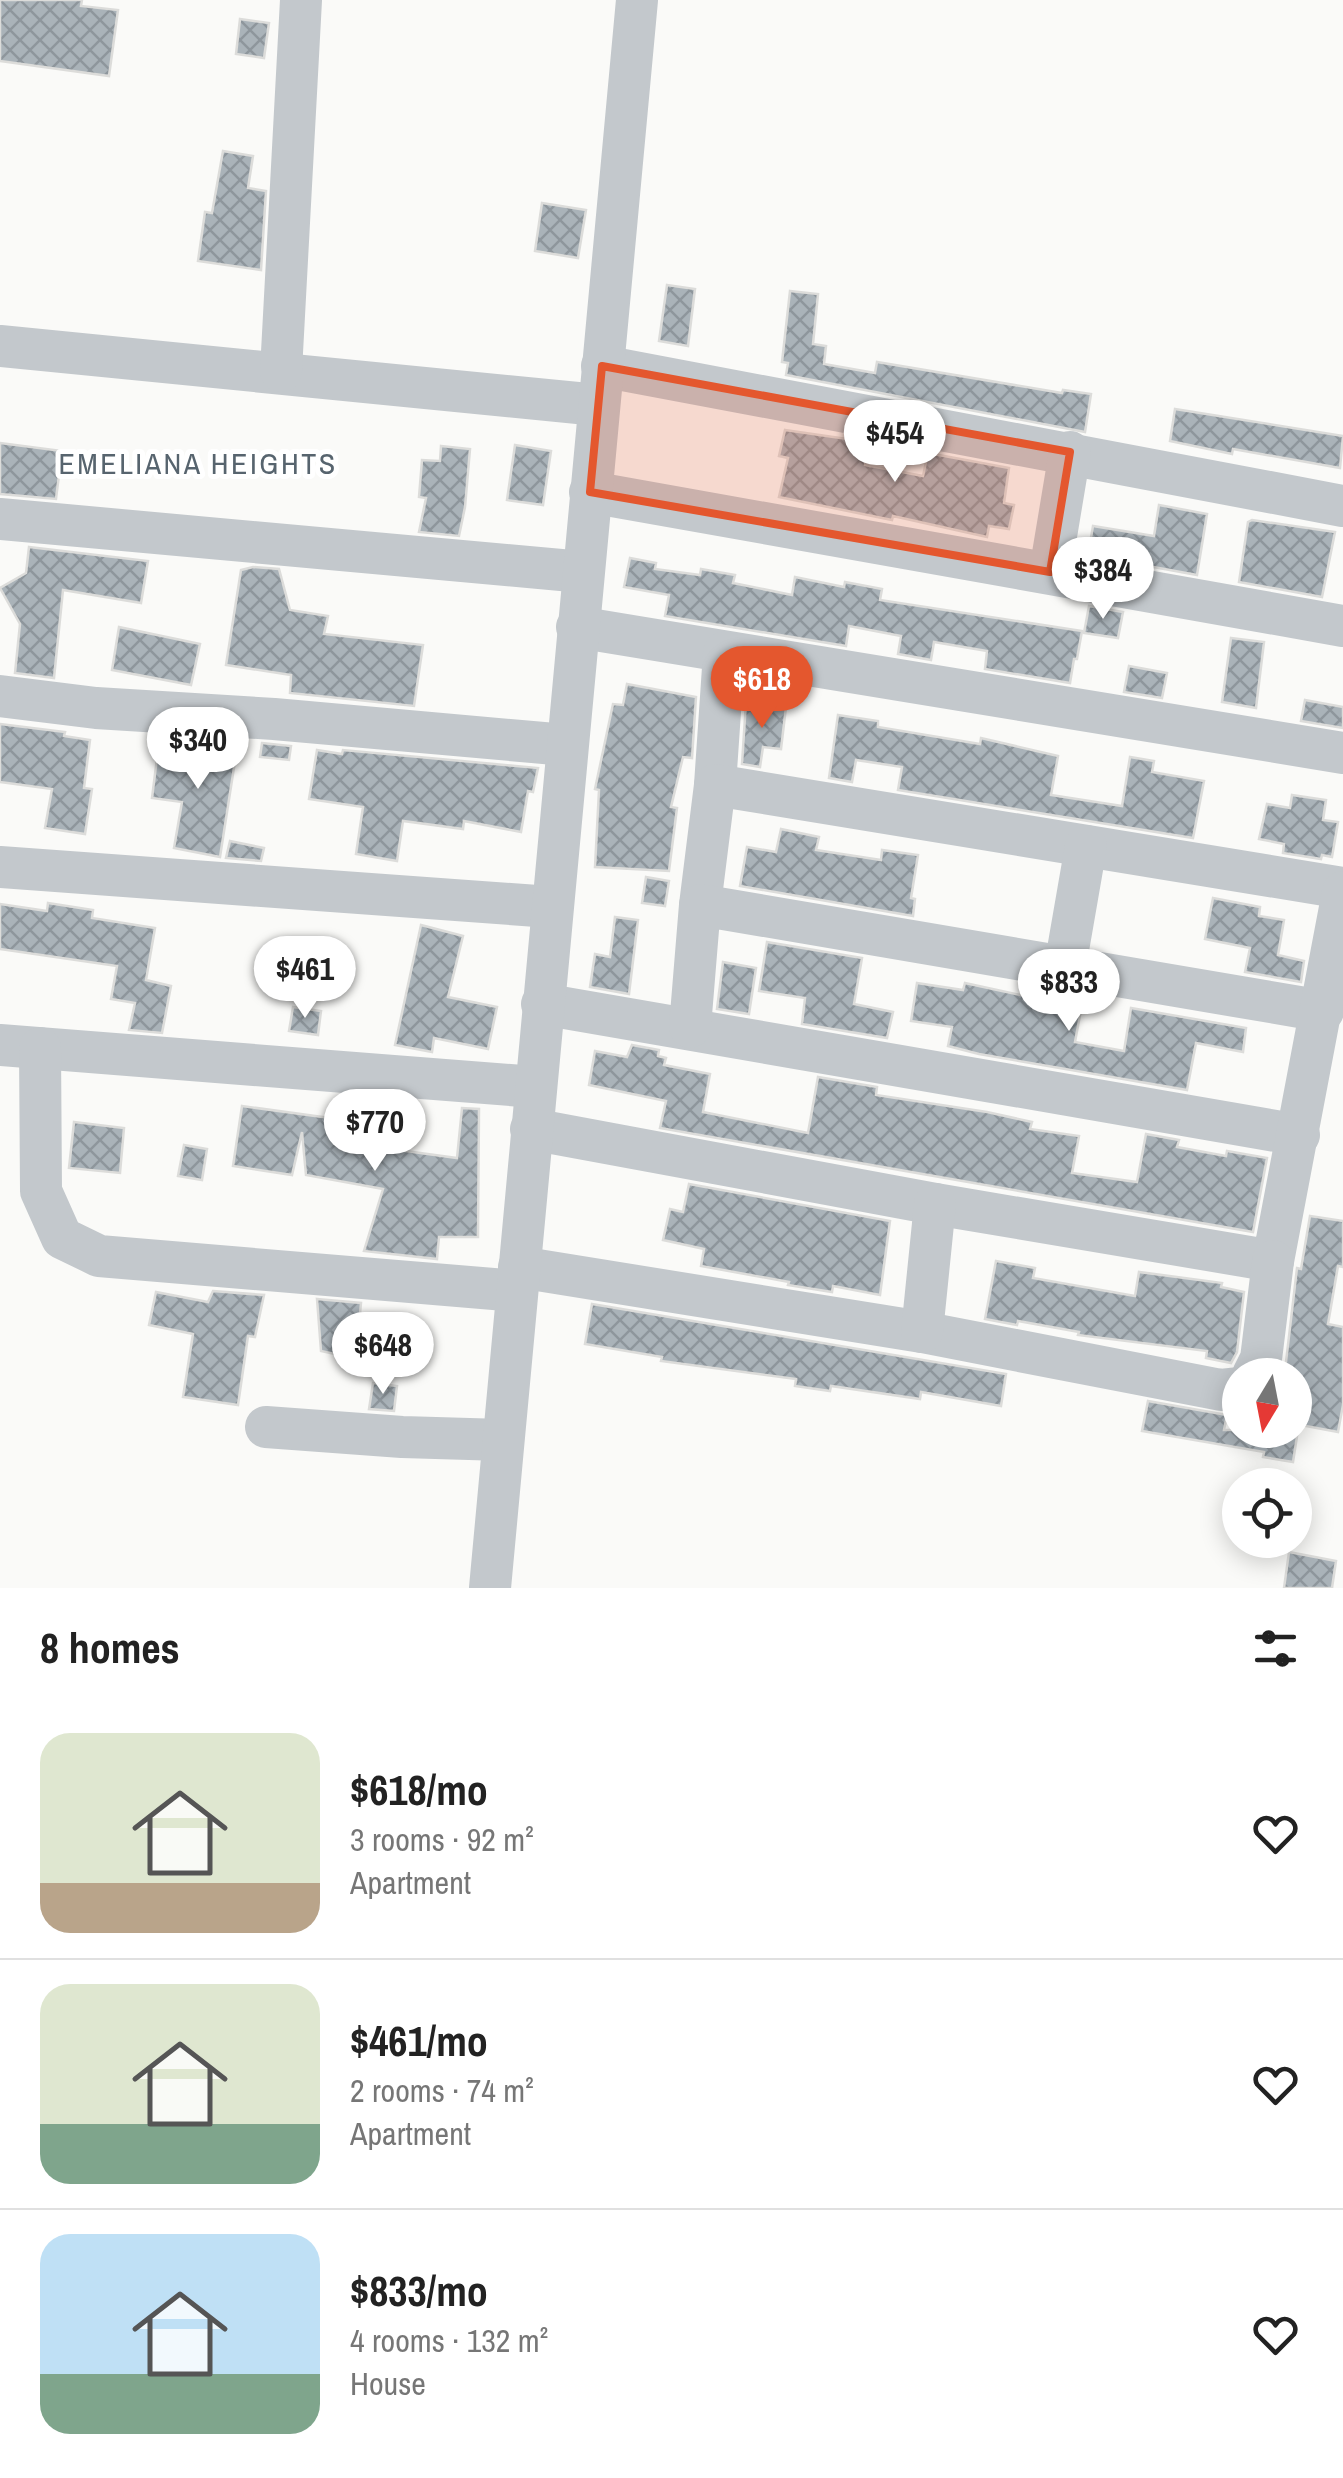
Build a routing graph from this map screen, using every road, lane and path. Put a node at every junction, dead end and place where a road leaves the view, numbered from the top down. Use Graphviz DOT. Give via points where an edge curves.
graph roads {
  1 [pos="301,0"];
  2 [pos="636,0"];
  3 [pos="0,346"];
  4 [pos="281,372"];
  5 [pos="600,386"];
  6 [pos="1070,452"];
  7 [pos="590,492"];
  8 [pos="1343,506"];
  9 [pos="0,519"];
  10 [pos="583,572"];
  11 [pos="1050,572"];
  12 [pos="1343,626"];
  13 [pos="577,627"];
  14 [pos="724,653"];
  15 [pos="0,696"];
  16 [pos="566,746"];
  17 [pos="1343,753"];
  18 [pos="716,784"];
  19 [pos="1086,846"];
  20 [pos="0,867"];
  21 [pos="1343,890"];
  22 [pos="700,905"];
  23 [pos="551,907"];
  24 [pos="1065,967"];
  25 [pos="542,1004"];
  26 [pos="1323,1011"];
  27 [pos="690,1027"];
  28 [pos="20,1046"];
  29 [pos="535,1086"];
  30 [pos="531,1129"];
  31 [pos="1299,1134"];
  32 [pos="935,1204"];
  33 [pos="1273,1261"];
  34 [pos="518,1279"];
  35 [pos="922,1332"];
  36 [pos="1261,1358"];
  37 [pos="1222,1390"];
  38 [pos="266,1427"];
  39 [pos="503,1440"];
  40 [pos="490,1588"];
  1 -- 4 [label="street"];
  2 -- 5 [label="street"];
  3 -- 4 [label="street"];
  4 -- 5 [label="street"];
  5 -- 6 [label="street"];
  5 -- 7 [label="street"];
  6 -- 8 [label="street"];
  6 -- 11 [label="street"];
  7 -- 10 [label="street"];
  7 -- 11 [label="street"];
  9 -- 10 [label="street"];
  10 -- 13 [label="street"];
  11 -- 12 [label="street"];
  13 -- 14 [label="street"];
  13 -- 16 [label="street"];
  14 -- 17 [label="street"];
  14 -- 18 [label="street"];
  15 -- 16 [label="street"];
  16 -- 23 [label="street"];
  18 -- 19 [label="street"];
  18 -- 22 [label="street"];
  19 -- 21 [label="street"];
  19 -- 24 [label="street"];
  20 -- 23 [label="street"];
  21 -- 26 [label="street"];
  22 -- 24 [label="street"];
  22 -- 27 [label="street"];
  23 -- 25 [label="street"];
  24 -- 26 [label="street"];
  25 -- 27 [label="street"];
  25 -- 29 [label="street"];
  26 -- 31 [label="street"];
  27 -- 31 [label="street"];
  28 -- 29 [label="street"];
  28 -- 34 [label="street" via="41,1192 62,1238 99,1256"];
  29 -- 30 [label="street"];
  30 -- 32 [label="street"];
  30 -- 34 [label="street"];
  31 -- 33 [label="street"];
  32 -- 33 [label="street"];
  32 -- 35 [label="street"];
  33 -- 36 [label="street"];
  34 -- 35 [label="street"];
  34 -- 39 [label="street"];
  35 -- 37 [label="street"];
  38 -- 39 [label="street"];
  39 -- 40 [label="street"];
}
